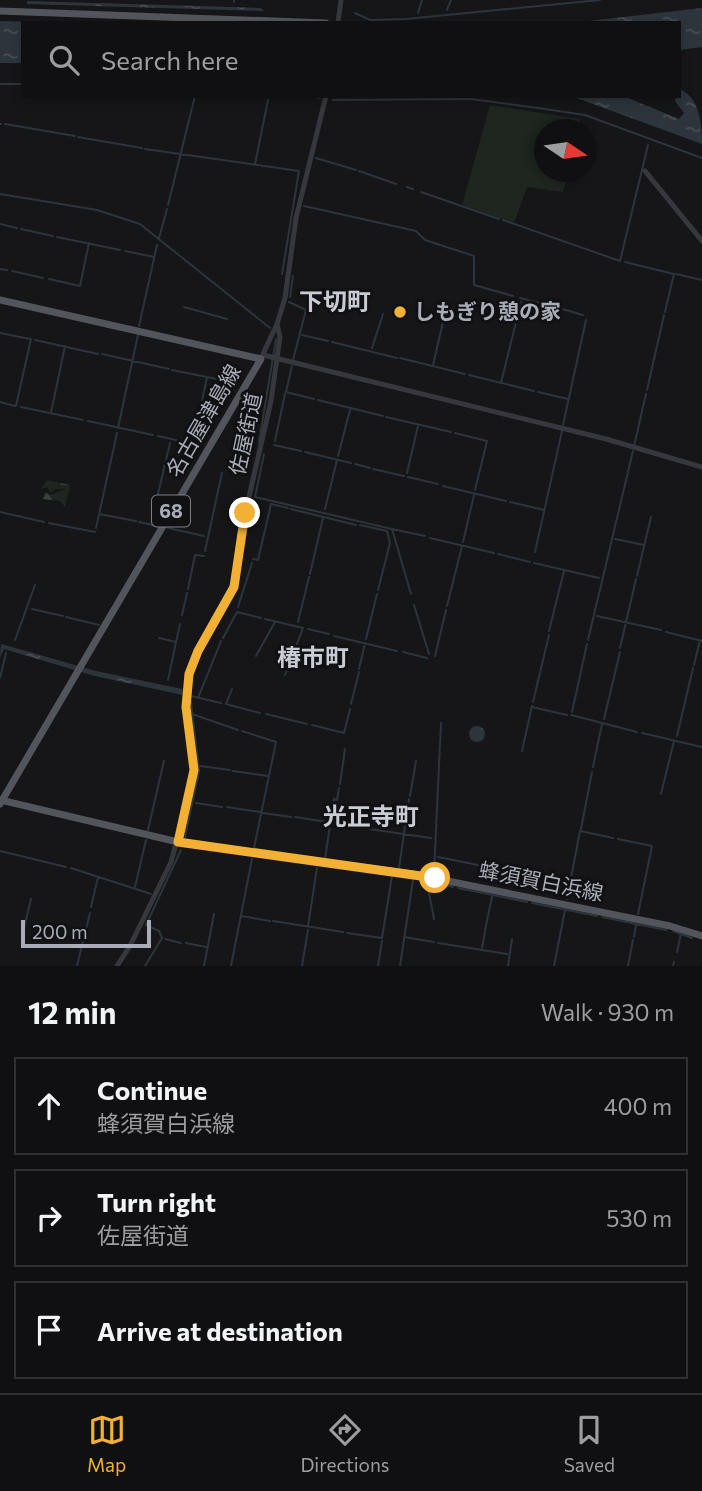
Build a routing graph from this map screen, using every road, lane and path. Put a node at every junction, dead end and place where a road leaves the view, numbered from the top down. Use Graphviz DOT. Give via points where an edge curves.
graph roads {
  1 [pos="341,0"];
  2 [pos="0,11"];
  3 [pos="272,21"];
  4 [pos="338,21"];
  5 [pos="325,98"];
  6 [pos="645,171"];
  7 [pos="702,240"];
  8 [pos="0,300"];
  9 [pos="277,324"];
  10 [pos="262,357"];
  11 [pos="274,359"];
  12 [pos="702,467"];
  13 [pos="1,801"];
  14 [pos="178,842"];
  15 [pos="702,936"];
  16 [pos="117,966"];
  1 -- 4 [label="street"];
  2 -- 3 [label="main road"];
  5 -- 9 [label="street, 佐屋街道" via="299,200"];
  6 -- 7 [label="street"];
  8 -- 10 [label="main road, 名古屋津島線"];
  9 -- 10 [label="street"];
  9 -- 11 [label="street, 佐屋街道" via="280,337"];
  10 -- 11 [label="street"];
  10 -- 13 [label="main road, 名古屋津島線 / 68"];
  11 -- 12 [label="street" via="606,439"];
  11 -- 14 [label="street, 佐屋街道" via="234,587 189,674 186,707 194,770"];
  13 -- 14 [label="main road, 蜂須賀白浜線"];
  14 -- 15 [label="main road, 蜂須賀白浜線" via="413,874"];
  14 -- 16 [label="street, 佐屋街道"];
}
